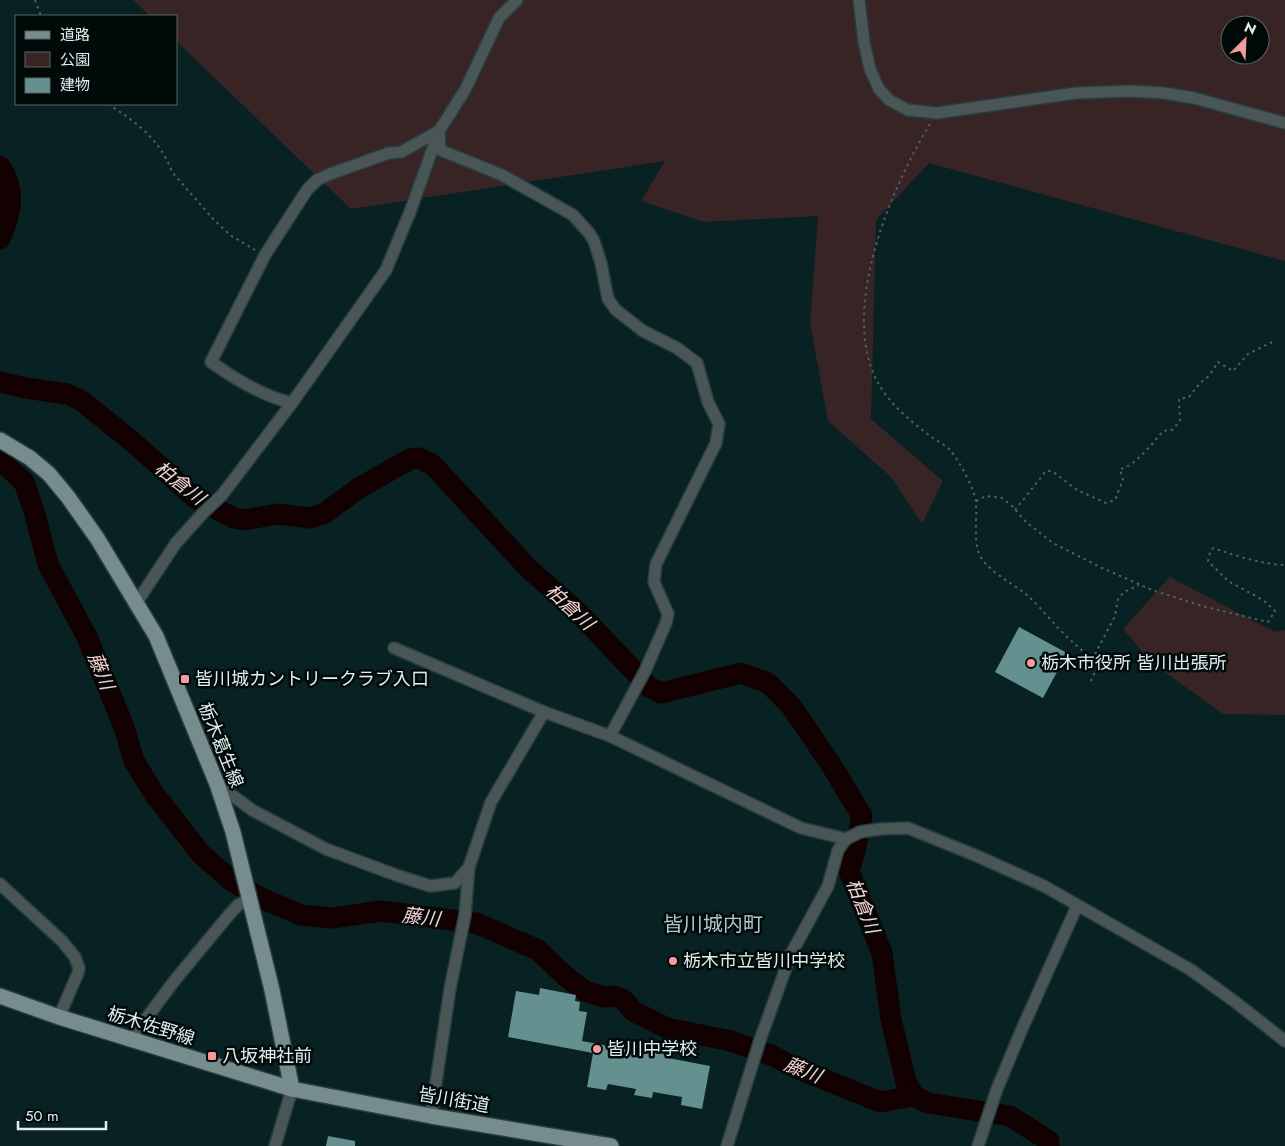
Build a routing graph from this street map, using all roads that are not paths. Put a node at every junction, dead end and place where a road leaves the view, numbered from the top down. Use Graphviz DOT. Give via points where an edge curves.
graph roads {
  1 [pos="517,0"];
  2 [pos="859,0"];
  3 [pos="1285,123"];
  4 [pos="439,131"];
  5 [pos="292,403"];
  6 [pos="0,440"];
  7 [pos="137,602"];
  8 [pos="394,648"];
  9 [pos="544,712"];
  10 [pos="610,736"];
  11 [pos="217,784"];
  12 [pos="846,839"];
  13 [pos="469,867"];
  14 [pos="0,884"];
  15 [pos="250,900"];
  16 [pos="1077,906"];
  17 [pos="0,996"];
  18 [pos="59,1016"];
  19 [pos="131,1039"];
  20 [pos="1285,1041"];
  21 [pos="292,1089"];
  22 [pos="431,1116"];
  23 [pos="591,1144"];
  24 [pos="275,1146"];
  25 [pos="611,1146"];
  26 [pos="727,1146"];
  27 [pos="978,1146"];
  1 -- 4 [label="street" via="498,18 466,90"];
  2 -- 3 [label="street" via="870,69 888,100 908,110 937,112 1076,93 1130,91 1194,98"];
  4 -- 5 [label="street" via="386,270"];
  4 -- 5 [label="street" via="401,152 360,162 316,180 264,255 211,362 235,379"];
  4 -- 10 [label="street" via="440,150 502,175 573,215 594,241 608,299 616,310 643,331 677,348 697,363 708,402 719,424 716,443 656,564 654,582 668,614 645,671"];
  5 -- 7 [label="street" via="222,495 176,543"];
  6 -- 7 [label="main road, 栃木葛生線" via="49,474 97,538"];
  7 -- 11 [label="main road, 栃木葛生線" via="156,636"];
  8 -- 9 [label="street"];
  9 -- 10 [label="street"];
  9 -- 13 [label="street" via="491,802"];
  10 -- 12 [label="street" via="801,828"];
  11 -- 13 [label="street" via="252,810 326,849 396,875 430,886 455,883"];
  11 -- 15 [label="main road, 栃木葛生線"];
  12 -- 16 [label="street" via="860,832 908,828 1036,883"];
  12 -- 26 [label="street" via="838,850 828,886 791,954"];
  13 -- 22 [label="street" via="465,915"];
  14 -- 18 [label="street" via="75,957 78,973"];
  15 -- 19 [label="street" via="238,905 228,916"];
  15 -- 21 [label="main road, 栃木葛生線"];
  16 -- 20 [label="street" via="1192,970"];
  16 -- 27 [label="street" via="1022,1029"];
  17 -- 18 [label="main road, 栃木佐野線"];
  18 -- 19 [label="main road, 栃木佐野線"];
  19 -- 21 [label="main road, 栃木佐野線"];
  21 -- 22 [label="main road, 皆川街道"];
  21 -- 24 [label="street"];
  22 -- 23 [label="main road, 皆川街道"];
  23 -- 25 [label="main road, 皆川街道"];
}
